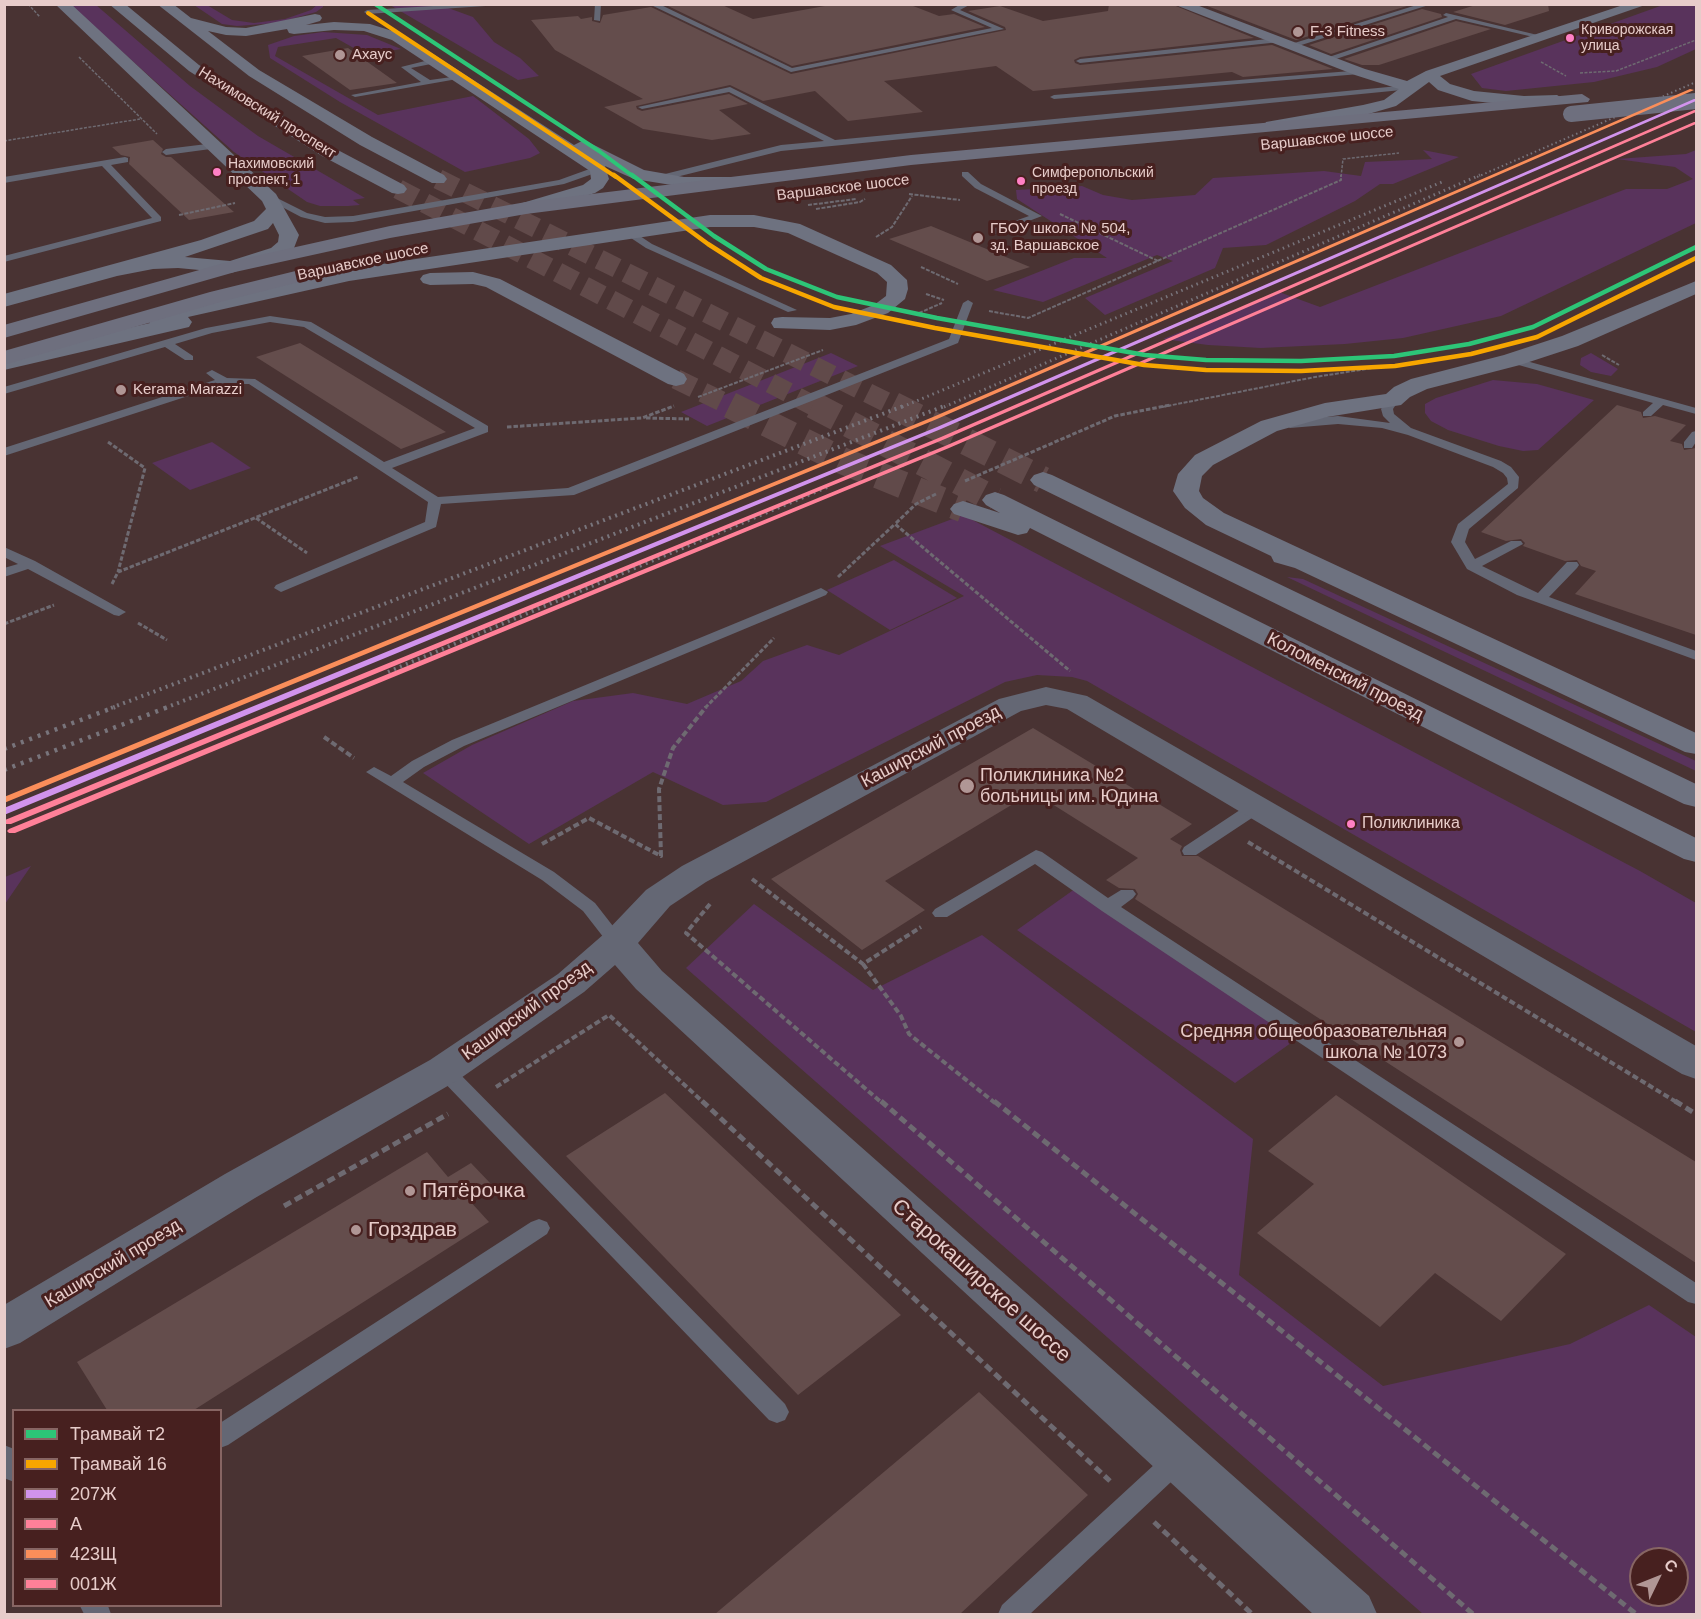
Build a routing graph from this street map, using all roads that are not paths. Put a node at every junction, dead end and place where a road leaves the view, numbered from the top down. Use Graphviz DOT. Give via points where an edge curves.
graph roads {
  1 [pos="62,4"];
  2 [pos="116,4"];
  3 [pos="164,4"];
  4 [pos="512,4"];
  5 [pos="598,4"];
  6 [pos="652,4"];
  7 [pos="968,4"];
  8 [pos="1180,4"];
  9 [pos="1429,4"];
  10 [pos="1641,4"];
  11 [pos="1416,8"];
  12 [pos="351,10"];
  13 [pos="1456,17"];
  14 [pos="183,19"];
  15 [pos="598,20"];
  16 [pos="294,30"];
  17 [pos="1542,37"];
  18 [pos="1284,43"];
  19 [pos="1327,59"];
  20 [pos="433,61"];
  21 [pos="1080,61"];
  22 [pos="1360,72"];
  23 [pos="254,73"];
  24 [pos="1431,74"];
  25 [pos="459,78"];
  26 [pos="428,83"];
  27 [pos="1409,87"];
  28 [pos="1696,87"];
  29 [pos="355,95"];
  30 [pos="1054,97"];
  31 [pos="1696,101"];
  32 [pos="1576,104"];
  33 [pos="642,107"];
  34 [pos="1247,130"];
  35 [pos="834,143"];
  36 [pos="1271,144"];
  37 [pos="214,146"];
  38 [pos="171,151"];
  39 [pos="125,160"];
  40 [pos="104,163"];
  41 [pos="602,165"];
  42 [pos="989,171"];
  43 [pos="965,174"];
  44 [pos="943,176"];
  45 [pos="660,178"];
  46 [pos="438,179"];
  47 [pos="4,180"];
  48 [pos="398,189"];
  49 [pos="732,192"];
  50 [pos="273,204"];
  51 [pos="526,208"];
  52 [pos="628,232"];
  53 [pos="992,232"];
  54 [pos="4,259"];
  55 [pos="231,267"];
  56 [pos="118,270"];
  57 [pos="1696,287"];
  58 [pos="4,301"];
  59 [pos="967,305"];
  60 [pos="787,317"];
  61 [pos="4,332"];
  62 [pos="93,332"];
  63 [pos="166,343"];
  64 [pos="4,358"];
  65 [pos="189,358"];
  66 [pos="1512,360"];
  67 [pos="4,363"];
  68 [pos="212,373"];
  69 [pos="676,379"];
  70 [pos="224,381"];
  71 [pos="4,391"];
  72 [pos="1393,400"];
  73 [pos="1661,401"];
  74 [pos="1696,411"];
  75 [pos="1647,414"];
  76 [pos="1269,426"];
  77 [pos="1412,432"];
  78 [pos="4,452"];
  79 [pos="383,467"];
  80 [pos="995,500"];
  81 [pos="435,501"];
  82 [pos="963,509"];
  83 [pos="1516,544"];
  84 [pos="4,551"];
  85 [pos="1095,551"];
  86 [pos="1305,562"];
  87 [pos="30,564"];
  88 [pos="1572,565"];
  89 [pos="1472,566"];
  90 [pos="4,573"];
  91 [pos="281,588"];
  92 [pos="821,592"];
  93 [pos="1540,599"];
  94 [pos="119,612"];
  95 [pos="1696,656"];
  96 [pos="1696,746"];
  97 [pos="1516,762"];
  98 [pos="374,772"];
  99 [pos="393,782"];
  100 [pos="1696,796"];
  101 [pos="1258,806"];
  102 [pos="1190,851"];
  103 [pos="1696,851"];
  104 [pos="1696,866"];
  105 [pos="1127,894"];
  106 [pos="1108,907"];
  107 [pos="941,913"];
  108 [pos="617,943"];
  109 [pos="1696,1064"];
  110 [pos="444,1070"];
  111 [pos="539,1228"];
  112 [pos="1696,1295"];
  113 [pos="4,1329"];
  114 [pos="777,1412"];
  115 [pos="222,1436"];
  116 [pos="1179,1459"];
  117 [pos="1344,1612"];
  118 [pos="1011,1614"];
  1 -- 37 [label="main road"];
  2 -- 48 [label="main road, Нахимовский проспект" via="194,68 328,152"];
  3 -- 14 [label="main road, Нахимовский проспект"];
  4 -- 12 [label="lane"];
  5 -- 15 [label="lane"];
  6 -- 7 [label="lane" via="791,70 1000,29 954,10"];
  8 -- 18 [label="main road"];
  9 -- 11 [label="lane"];
  10 -- 17 [label="main road"];
  11 -- 13 [label="lane"];
  11 -- 18 [label="lane"];
  12 -- 14 [label="main road" via="246,32"];
  12 -- 16 [label="main road"];
  12 -- 41 [label="main road" via="389,23"];
  13 -- 17 [label="lane"];
  13 -- 19 [label="lane"];
  14 -- 23 [label="main road, Нахимовский проспект"];
  16 -- 20 [label="main road" via="334,26 377,29"];
  16 -- 23 [label="main road" via="250,46 247,54"];
  17 -- 24 [label="main road"];
  18 -- 19 [label="main road"];
  18 -- 21 [label="lane"];
  19 -- 22 [label="main road"];
  20 -- 25 [label="main road"];
  20 -- 26 [label="lane" via="405,66"];
  22 -- 27 [label="main road"];
  22 -- 30 [label="lane"];
  23 -- 46 [label="main road, Нахимовский проспект" via="366,141"];
  24 -- 27 [label="main road"];
  24 -- 32 [label="main road" via="1444,87 1472,96"];
  25 -- 26 [label="lane"];
  25 -- 41 [label="main road"];
  26 -- 29 [label="lane"];
  27 -- 34 [label="main road" via="1398,99 1373,108"];
  27 -- 35 [label="lane"];
  28 -- 32 [label="main road, Варшавское шоссе"];
  31 -- 32 [label="main road, Варшавское шоссе, bridge"];
  32 -- 34 [label="main road, Варшавское шоссе"];
  32 -- 36 [label="main road, Варшавское шоссе"];
  33 -- 35 [label="lane" via="730,89"];
  34 -- 49 [label="main road, Варшавское шоссе" via="912,160"];
  35 -- 45 [label="lane" via="781,148"];
  37 -- 38 [label="lane"];
  37 -- 50 [label="main road"];
  39 -- 40 [label="lane"];
  40 -- 47 [label="lane"];
  40 -- 54 [label="lane" via="158,219"];
  41 -- 45 [label="main road"];
  41 -- 50 [label="lane" via="561,182 353,219 325,220"];
  41 -- 51 [label="main road" via="600,179 589,189"];
  42 -- 43 [label="main road"];
  43 -- 44 [label="main road"];
  43 -- 53 [label="lane" via="978,186 1037,216"];
  45 -- 49 [label="main road"];
  49 -- 51 [label="main road, Варшавское шоссе"];
  49 -- 62 [label="main road, Варшавское шоссе" via="315,272"];
  50 -- 55 [label="main road" via="289,235 287,244 278,252"];
  50 -- 56 [label="main road" via="261,225"];
  51 -- 55 [label="main road, Варшавское шоссе" via="390,232"];
  52 -- 60 [label="lane"];
  52 -- 60 [label="main road" via="710,221 776,224 820,239 884,269 897,280 895,299 856,319 830,324"];
  52 -- 62 [label="main road" via="349,275"];
  55 -- 56 [label="main road" via="178,262"];
  55 -- 61 [label="main road, Варшавское шоссе"];
  56 -- 58 [label="main road"];
  57 -- 66 [label="main road" via="1570,341"];
  59 -- 81 [label="lane" via="954,341 570,492"];
  62 -- 64 [label="main road, Варшавское шоссе"];
  63 -- 65 [label="lane"];
  63 -- 71 [label="lane"];
  63 -- 79 [label="lane" via="270,319 307,324 484,429"];
  66 -- 72 [label="main road" via="1419,384"];
  66 -- 73 [label="lane"];
  67 -- 69 [label="main road" via="276,302 414,280 473,278 513,291"];
  68 -- 70 [label="lane"];
  70 -- 78 [label="lane"];
  70 -- 79 [label="lane" via="251,381"];
  72 -- 76 [label="main road" via="1325,410"];
  72 -- 77 [label="lane" via="1387,409 1389,416"];
  73 -- 74 [label="lane"];
  73 -- 75 [label="lane"];
  76 -- 77 [label="lane" via="1338,420 1382,424"];
  76 -- 86 [label="main road" via="1204,460 1190,474 1186,491 1194,503 1215,519"];
  77 -- 89 [label="lane" via="1497,464 1513,477 1514,485 1463,527 1458,542"];
  79 -- 81 [label="lane"];
  80 -- 85 [label="main road, Коломенский проезд"];
  81 -- 91 [label="lane" via="431,524"];
  82 -- 85 [label="main road"];
  83 -- 89 [label="lane"];
  84 -- 87 [label="lane"];
  85 -- 97 [label="main road, Коломенский проезд"];
  86 -- 96 [label="main road"];
  86 -- 100 [label="main road" via="1050,484"];
  87 -- 90 [label="lane"];
  87 -- 94 [label="lane"];
  88 -- 93 [label="lane"];
  89 -- 93 [label="lane"];
  92 -- 99 [label="lane" via="458,742"];
  93 -- 95 [label="lane"];
  97 -- 103 [label="main road, Коломенский проезд"];
  97 -- 104 [label="main road"];
  98 -- 99 [label="lane"];
  99 -- 108 [label="lane" via="548,876 589,907"];
  101 -- 102 [label="lane"];
  101 -- 108 [label="street, Каширский проезд" via="1076,702 1046,696 1010,705 694,874 658,898"];
  101 -- 109 [label="street"];
  105 -- 106 [label="lane"];
  106 -- 107 [label="lane" via="1036,856"];
  106 -- 112 [label="lane"];
  108 -- 110 [label="street, Каширский проезд" via="571,983"];
  108 -- 116 [label="street, Старокаширское шоссе" via="649,980"];
  110 -- 113 [label="street, Каширский проезд" via="240,1186"];
  110 -- 114 [label="lane"];
  111 -- 115 [label="lane"];
  116 -- 117 [label="street, Старокаширское шоссе"];
  116 -- 118 [label="lane"];
}
